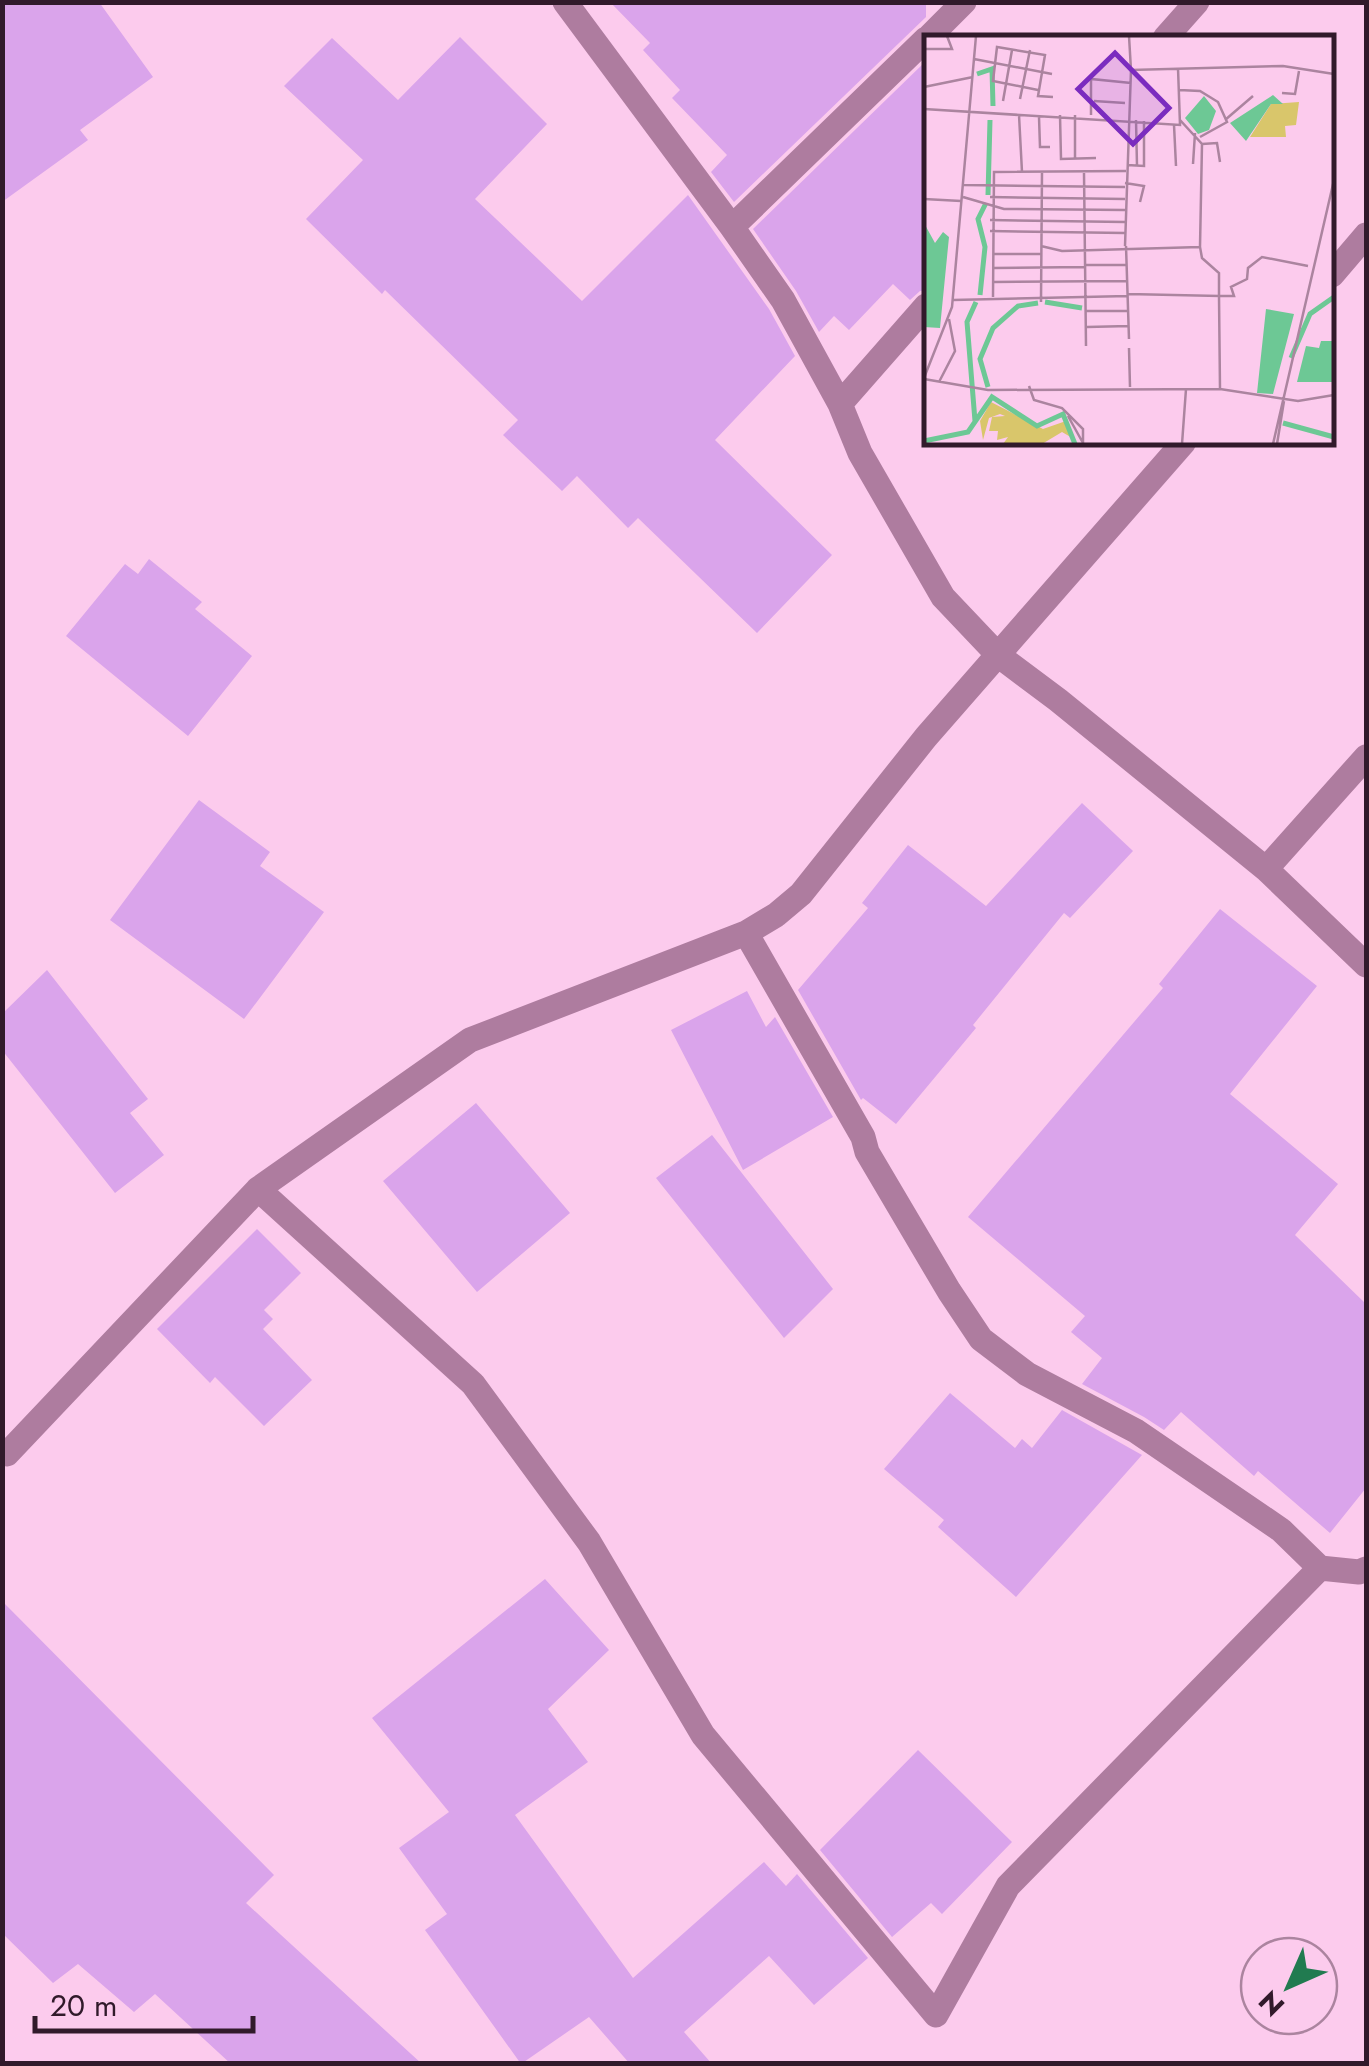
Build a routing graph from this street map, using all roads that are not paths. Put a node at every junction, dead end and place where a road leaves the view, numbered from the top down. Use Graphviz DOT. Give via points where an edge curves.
graph roads {
  1 [pos="565,2"];
  2 [pos="964,2"];
  3 [pos="1197,2"];
  4 [pos="930,35"];
  5 [pos="1168,35"];
  6 [pos="924,41"];
  7 [pos="732,227"];
  8 [pos="1366,235"];
  9 [pos="1334,273"];
  10 [pos="924,308"];
  11 [pos="840,404"];
  12 [pos="1181,445"];
  13 [pos="998,656"];
  14 [pos="1366,757"];
  15 [pos="1266,869"];
  16 [pos="746,933"];
  17 [pos="1366,965"];
  18 [pos="258,1189"];
  19 [pos="4,1454"];
  20 [pos="1320,1568"];
  21 [pos="1366,1569"];
  1 -- 7 [label="street"];
  2 -- 4 [label="street"];
  3 -- 5 [label="street"];
  6 -- 7 [label="street"];
  7 -- 11 [label="street" via="783,300"];
  8 -- 9 [label="street"];
  10 -- 11 [label="street"];
  11 -- 13 [label="street" via="860,453 943,597"];
  12 -- 13 [label="street"];
  13 -- 15 [label="street"];
  13 -- 16 [label="street" via="800,894"];
  14 -- 15 [label="street"];
  15 -- 17 [label="street"];
  16 -- 18 [label="street" via="470,1040"];
  16 -- 20 [label="street" via="981,1340 1027,1374 1136,1431 1281,1530"];
  18 -- 19 [label="street"];
  18 -- 20 [label="street" via="473,1384 588,1542 703,1735 936,2014 1008,1886"];
  20 -- 21 [label="street"];
}
